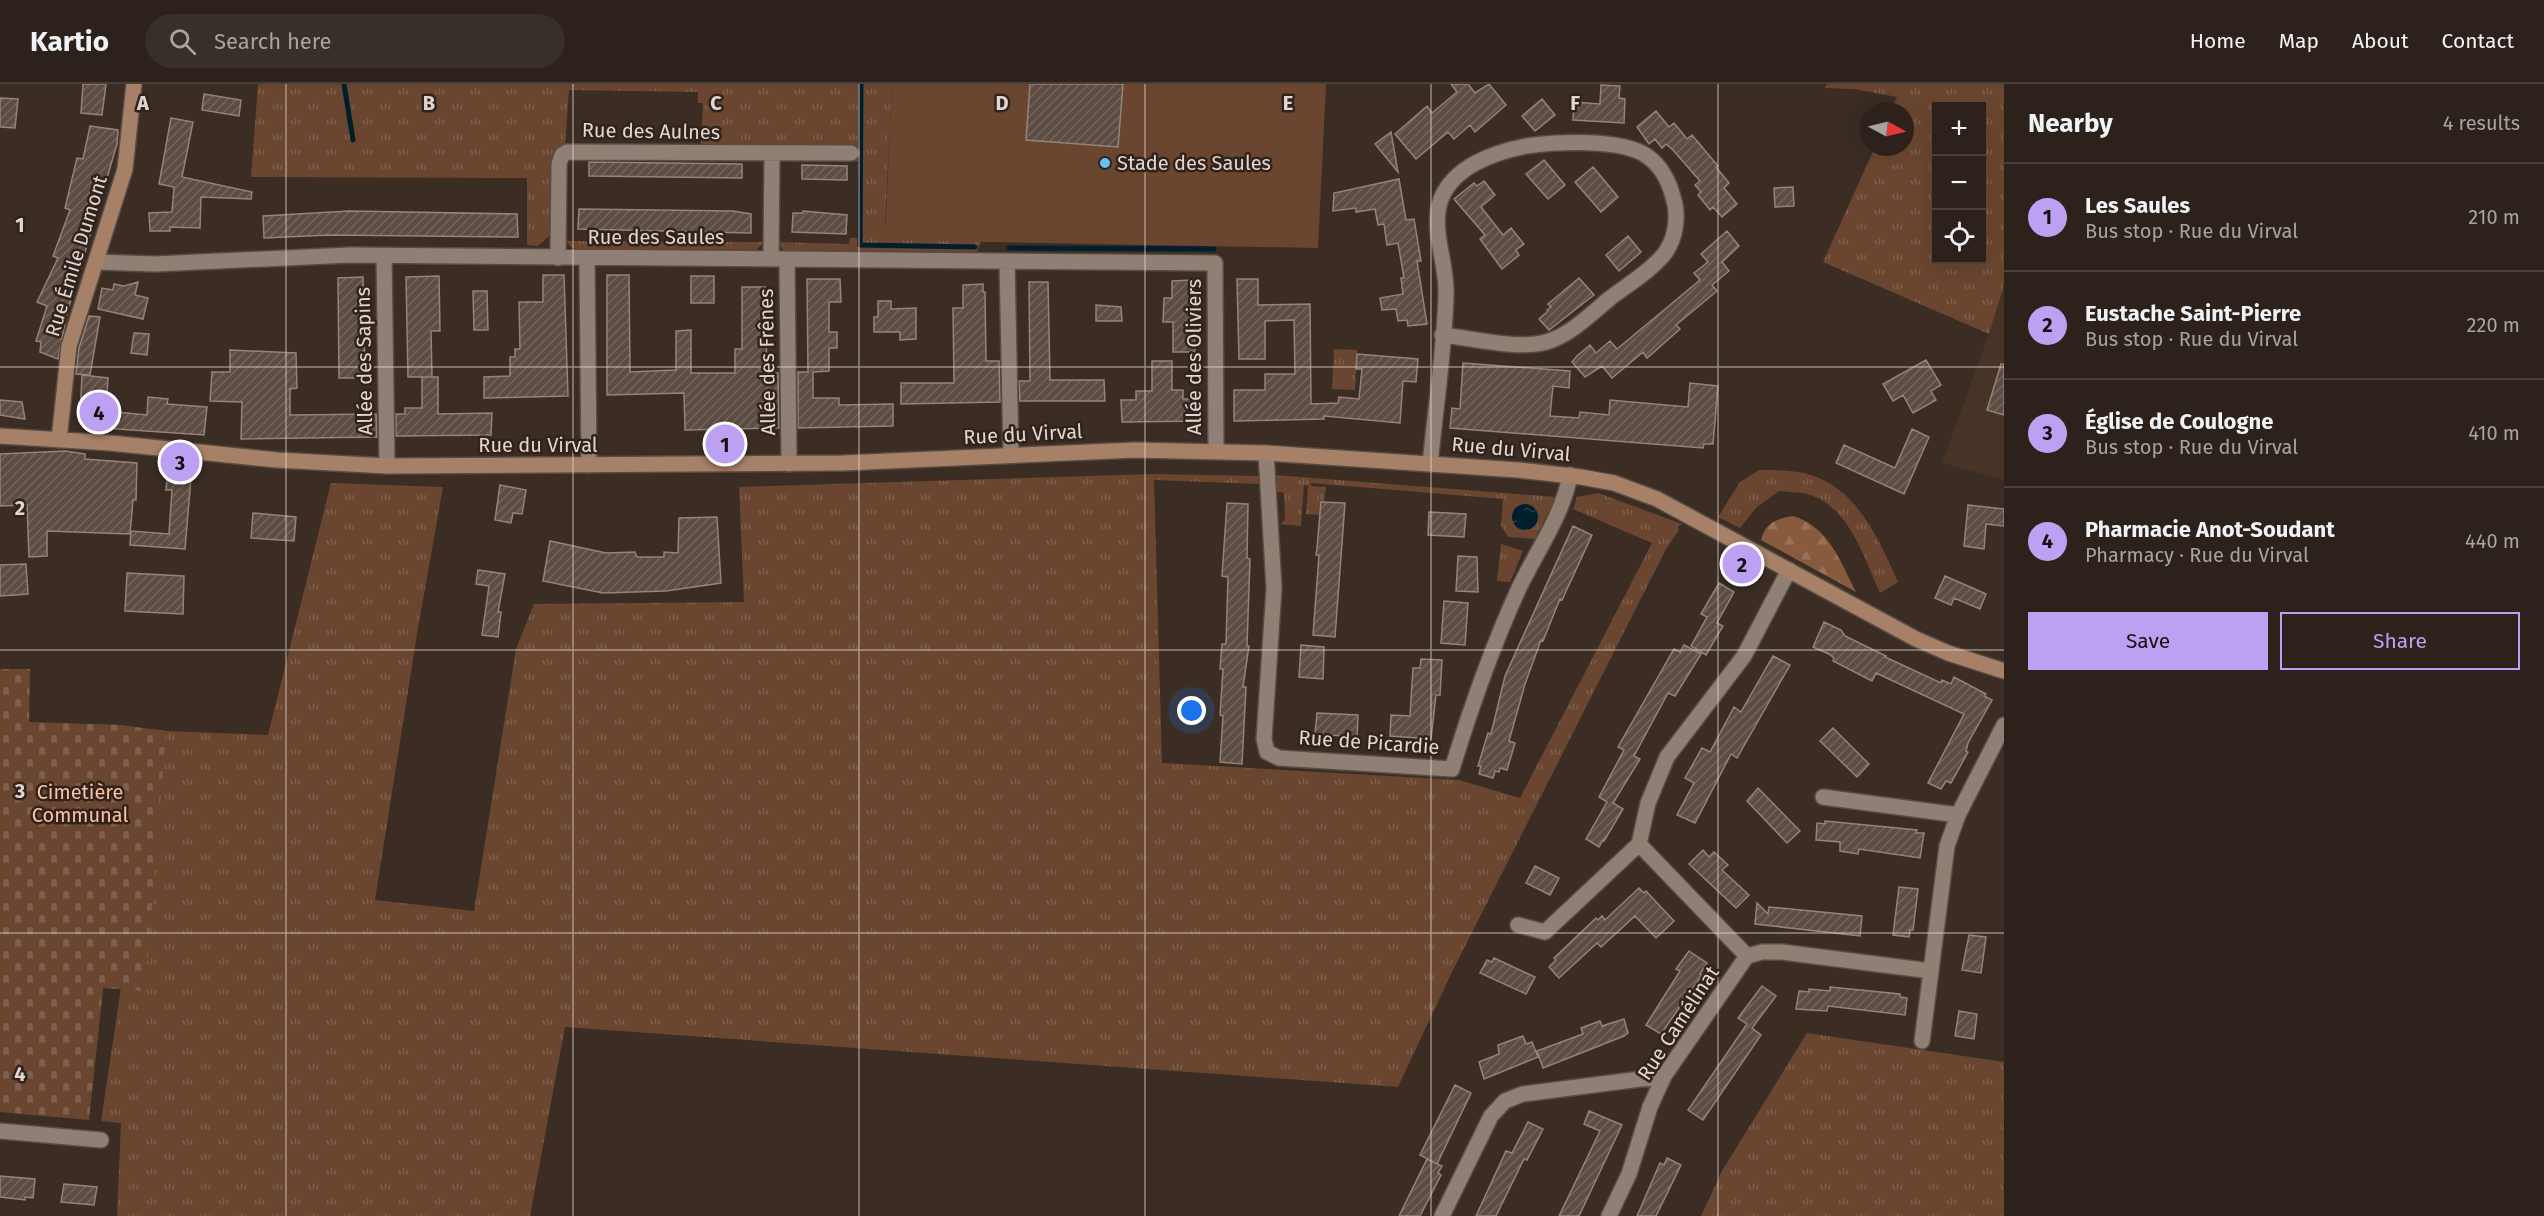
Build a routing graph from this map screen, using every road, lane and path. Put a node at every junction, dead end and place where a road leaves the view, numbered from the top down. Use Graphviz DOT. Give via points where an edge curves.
graph roads {
  1 [pos="134,84"];
  2 [pos="772,153"];
  3 [pos="851,153"];
  4 [pos="384,256"];
  5 [pos="558,258"];
  6 [pos="587,258"];
  7 [pos="771,259"];
  8 [pos="787,259"];
  9 [pos="96,262"];
  10 [pos="1007,262"];
  11 [pos="1215,262"];
  12 [pos="1442,335"];
  13 [pos="0,436"];
  14 [pos="59,440"];
  15 [pos="1216,451"];
  16 [pos="1266,453"];
  17 [pos="1011,455"];
  18 [pos="789,464"];
  19 [pos="1430,464"];
  20 [pos="589,465"];
  21 [pos="387,466"];
  22 [pos="1570,475"];
  23 [pos="1789,570"];
  24 [pos="2004,671"];
  25 [pos="2004,725"];
  26 [pos="1822,797"];
  27 [pos="1958,815"];
  28 [pos="1639,844"];
  29 [pos="1518,925"];
  30 [pos="1747,956"];
  31 [pos="1931,971"];
  32 [pos="1922,1041"];
  33 [pos="1664,1076"];
  34 [pos="0,1131"];
  35 [pos="101,1140"];
  36 [pos="1442,1216"];
  37 [pos="1609,1216"];
  1 -- 9 [label="street, Rue Émile Dumont" via="125,169"];
  2 -- 3 [label="street, Rue des Aulnes"];
  2 -- 5 [label="street, Rue des Aulnes" via="564,153 559,164"];
  2 -- 7 [label="street"];
  4 -- 5 [label="street, Rue des Saules"];
  4 -- 9 [label="street, Rue des Saules" via="155,264"];
  4 -- 21 [label="street, Allée des Sapins"];
  5 -- 6 [label="street, Rue des Saules"];
  6 -- 7 [label="street, Rue des Saules"];
  6 -- 20 [label="street"];
  7 -- 8 [label="street, Rue des Saules"];
  8 -- 10 [label="street, Rue des Saules"];
  8 -- 18 [label="street, Allée des Frênes"];
  9 -- 14 [label="street, Rue Émile Dumont" via="69,346"];
  10 -- 11 [label="street, Rue des Saules"];
  10 -- 17 [label="street"];
  11 -- 15 [label="street, Allée des Oliviers"];
  12 -- 12 [label="street" via="1536,344 1577,326 1656,262 1670,244 1676,210 1671,188 1661,170 1647,156 1628,148 1556,144 1500,153 1461,173 1446,189 1438,212 1446,280"];
  12 -- 19 [label="street"];
  13 -- 14 [label="street, Rue du Virval"];
  14 -- 21 [label="street, Rue du Virval"];
  15 -- 16 [label="street, Rue du Virval"];
  15 -- 17 [label="street, Rue du Virval"];
  16 -- 19 [label="street, Rue du Virval"];
  16 -- 22 [label="street, Rue de Picardie" via="1274,588 1264,739 1267,752 1279,758 1452,769 1498,636 1563,500"];
  17 -- 18 [label="street, Rue du Virval"];
  18 -- 20 [label="street, Rue du Virval"];
  19 -- 22 [label="street, Rue du Virval"];
  20 -- 21 [label="street, Rue du Virval"];
  22 -- 23 [label="street, Rue du Virval" via="1614,483 1675,508"];
  23 -- 24 [label="street, Rue du Virval" via="1932,646"];
  23 -- 28 [label="street" via="1744,656 1667,758 1648,803"];
  25 -- 27 [label="street"];
  26 -- 27 [label="street"];
  27 -- 31 [label="street" via="1947,846"];
  28 -- 29 [label="street" via="1545,932"];
  28 -- 30 [label="street"];
  30 -- 31 [label="street" via="1782,952"];
  30 -- 33 [label="street, Rue Camélinat"];
  31 -- 32 [label="street"];
  33 -- 36 [label="street" via="1523,1094 1505,1101 1491,1116"];
  33 -- 37 [label="street, Rue Camélinat" via="1632,1167"];
  34 -- 35 [label="street"];
}
